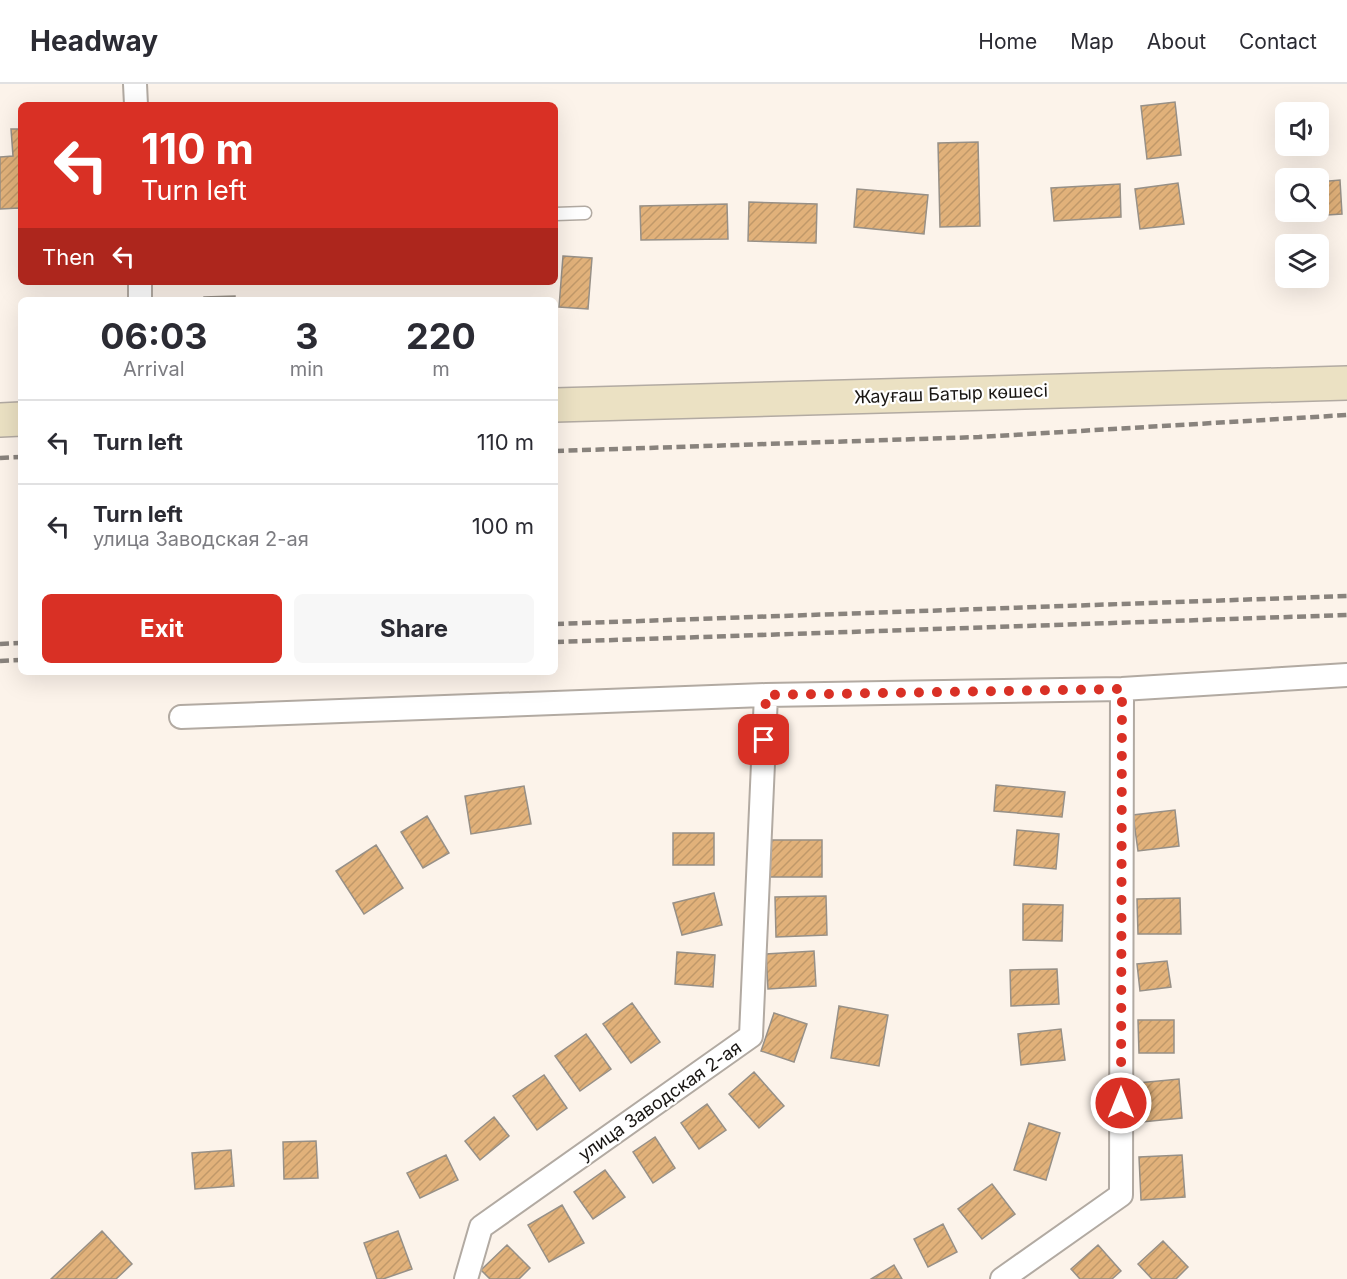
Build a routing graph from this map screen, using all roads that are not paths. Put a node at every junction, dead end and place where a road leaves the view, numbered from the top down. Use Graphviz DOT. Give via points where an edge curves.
graph roads {
  1 [pos="135,84"];
  2 [pos="135,102"];
  3 [pos="585,213"];
  4 [pos="558,214"];
  5 [pos="1347,383"];
  6 [pos="558,405"];
  7 [pos="18,419"];
  8 [pos="0,420"];
  9 [pos="1347,675"];
  10 [pos="1122,689"];
  11 [pos="766,695"];
  12 [pos="181,717"];
  13 [pos="466,1279"];
  14 [pos="1002,1279"];
  1 -- 2 [label="street"];
  3 -- 4 [label="lane"];
  5 -- 6 [label="main road, Жауғаш Батыр көшесі"];
  7 -- 8 [label="main road"];
  9 -- 10 [label="street"];
  10 -- 11 [label="street"];
  10 -- 14 [label="street" via="1121,1195"];
  11 -- 12 [label="street"];
  11 -- 13 [label="street, улица Заводская 2-ая" via="751,1036 481,1227"];
}
